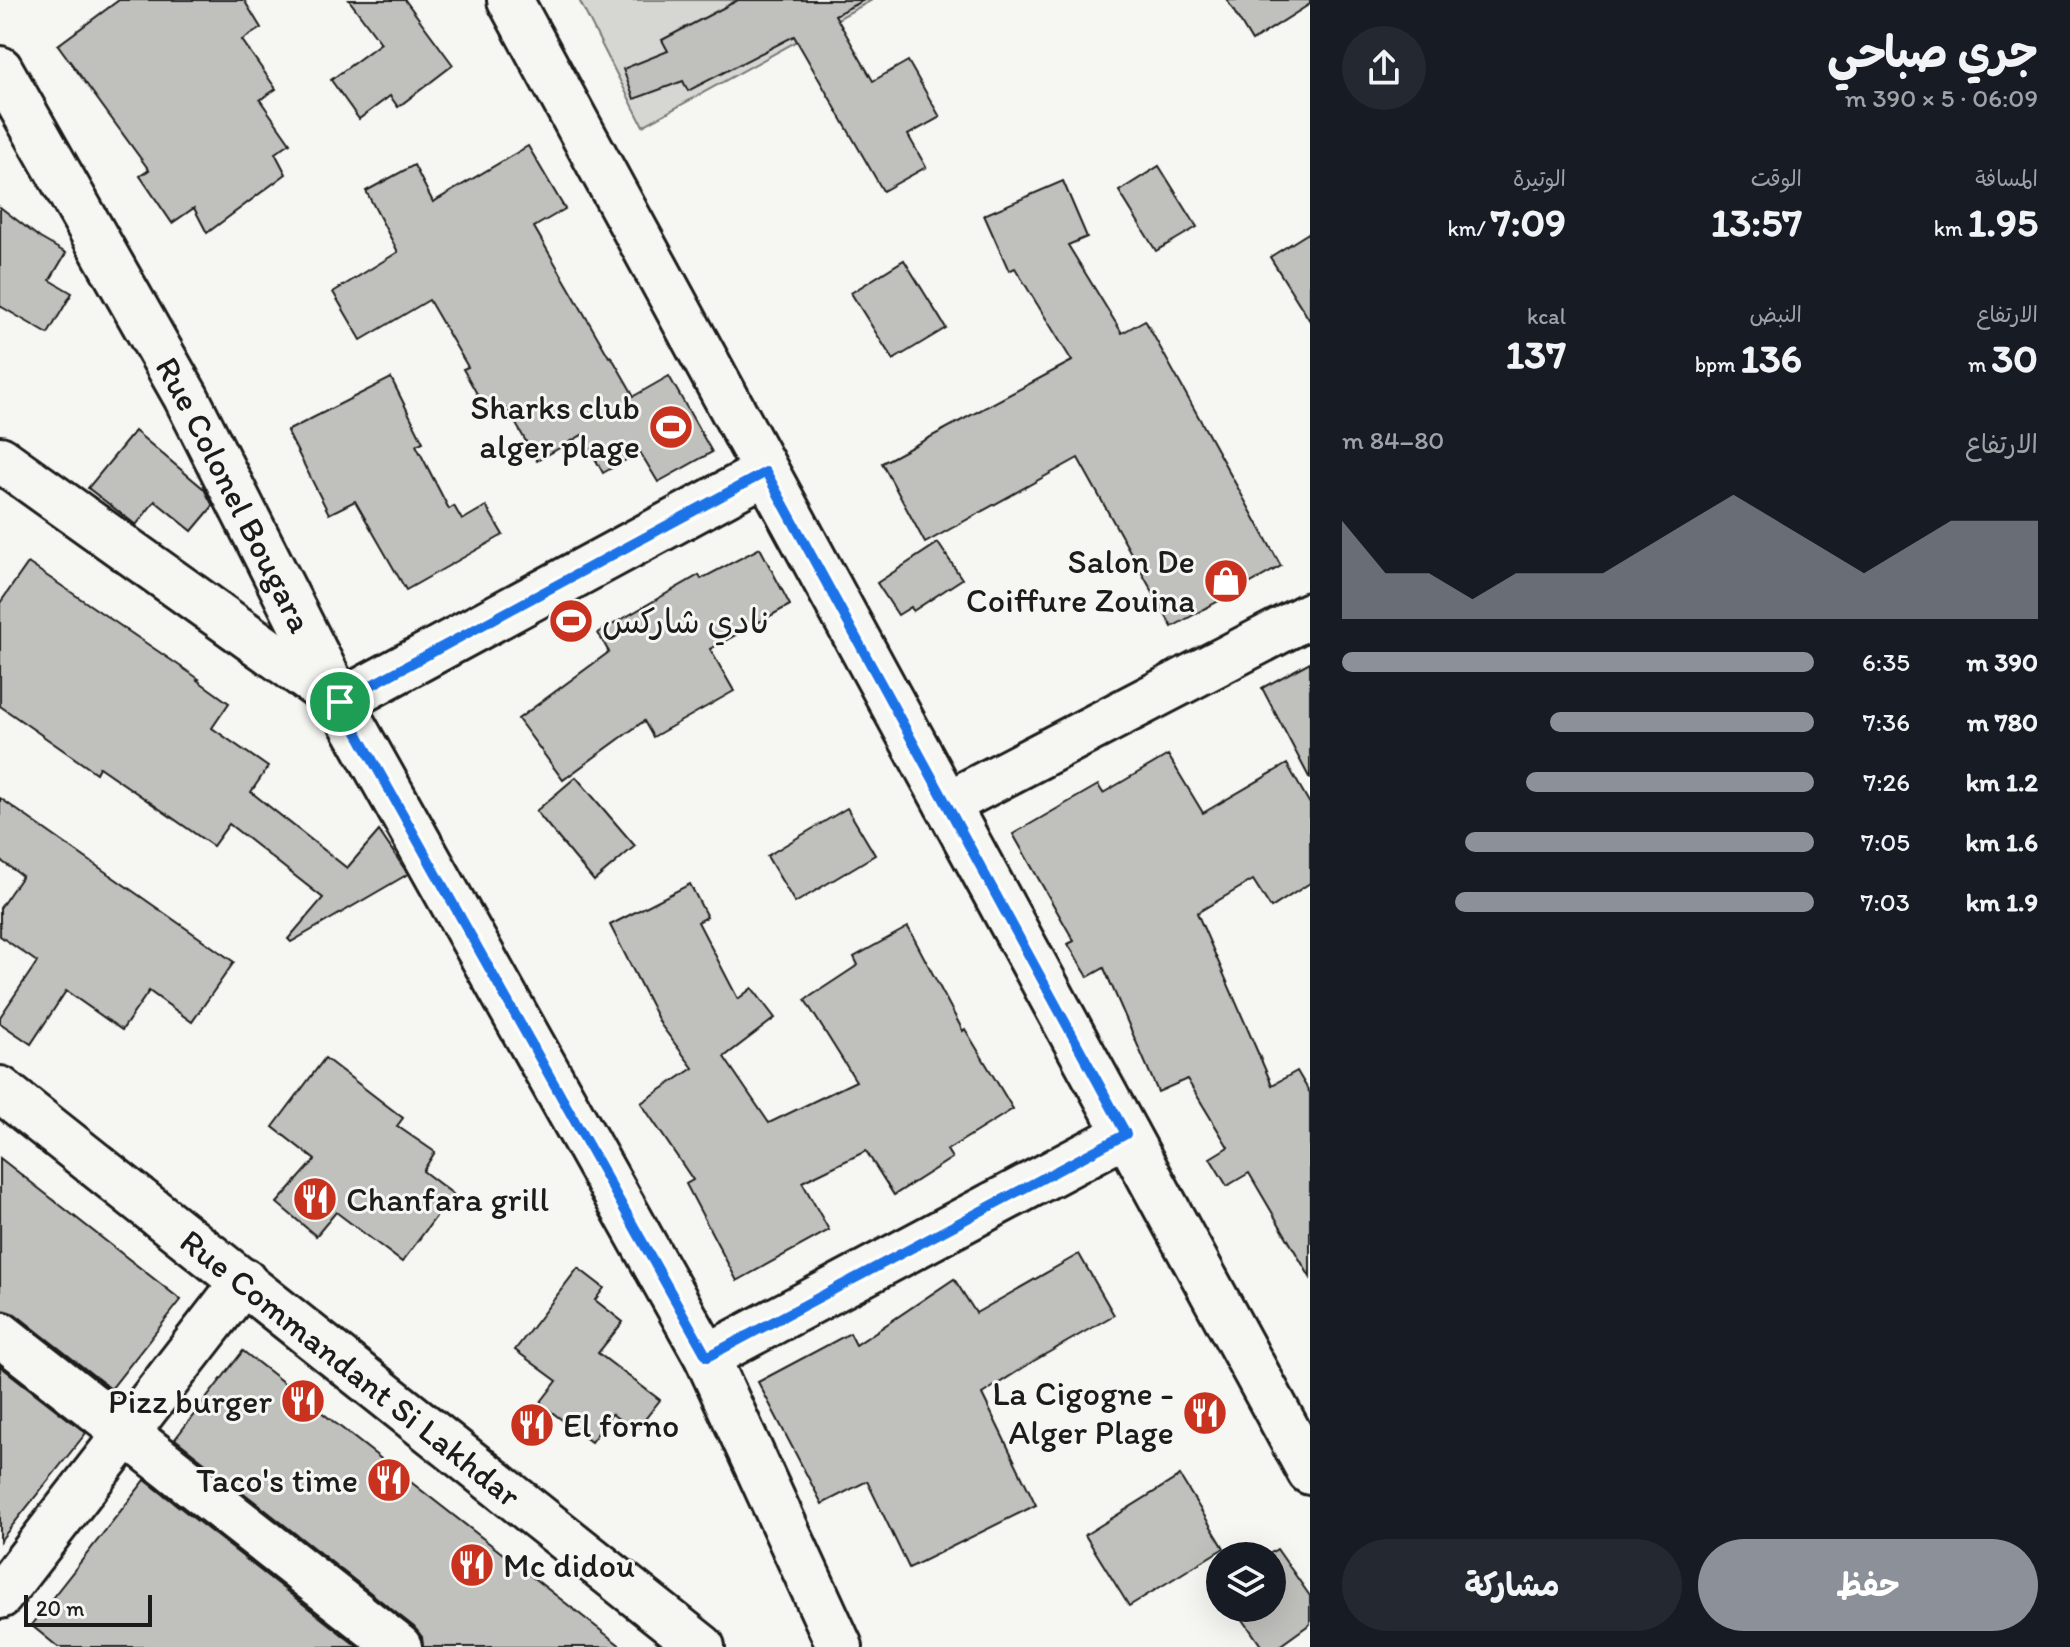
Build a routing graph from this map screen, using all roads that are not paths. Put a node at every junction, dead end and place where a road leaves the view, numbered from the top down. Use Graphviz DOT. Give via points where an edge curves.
graph roads {
  1 [pos="510,0"];
  2 [pos="0,69"];
  3 [pos="0,459"];
  4 [pos="766,472"];
  5 [pos="1310,615"];
  6 [pos="340,702"];
  7 [pos="947,804"];
  8 [pos="0,1089"];
  9 [pos="1126,1134"];
  10 [pos="244,1281"];
  11 [pos="0,1334"];
  12 [pos="707,1357"];
  13 [pos="126,1433"];
  14 [pos="1310,1472"];
  15 [pos="0,1596"];
  16 [pos="693,1644"];
  17 [pos="399,1647"];
  18 [pos="840,1647"];
  1 -- 4 [label="street"];
  2 -- 6 [label="street, Rue Colonel Bougara" via="186,397"];
  3 -- 6 [label="street"];
  4 -- 6 [label="street"];
  4 -- 7 [label="street"];
  5 -- 7 [label="street"];
  6 -- 12 [label="street, Rue Colonel Bougara"];
  7 -- 9 [label="street"];
  8 -- 10 [label="street, Rue Commandant Si Lakhdar"];
  9 -- 12 [label="street"];
  9 -- 14 [label="street"];
  10 -- 13 [label="street"];
  10 -- 16 [label="street, Rue Commandant Si Lakhdar"];
  11 -- 13 [label="street"];
  12 -- 18 [label="street, Rue Colonel Bougara"];
  13 -- 15 [label="street"];
  13 -- 17 [label="street"];
}
